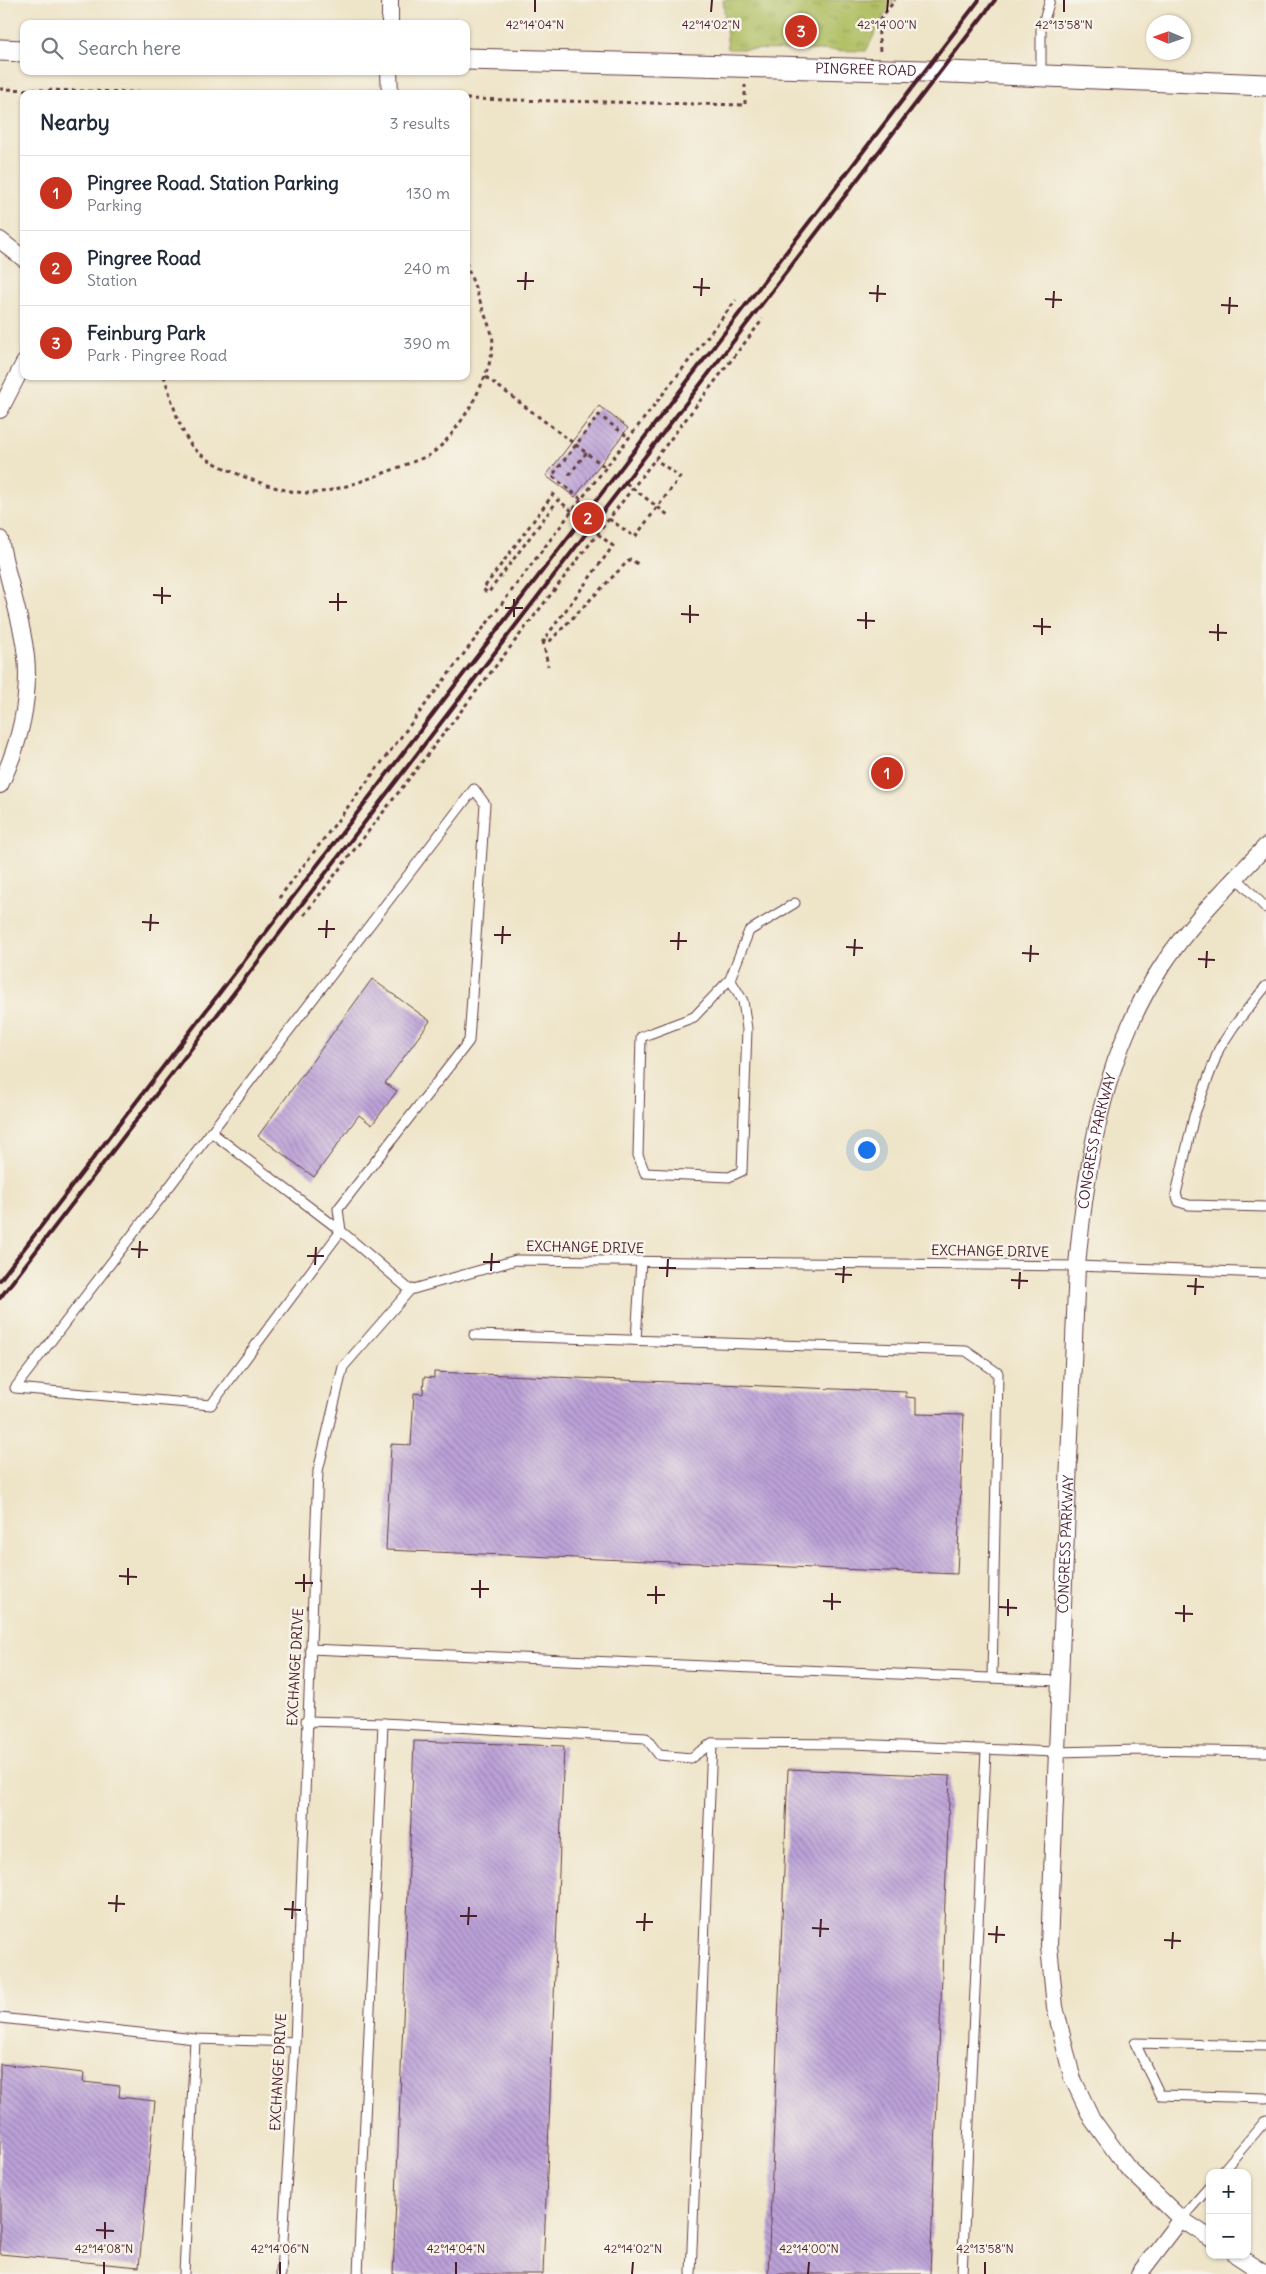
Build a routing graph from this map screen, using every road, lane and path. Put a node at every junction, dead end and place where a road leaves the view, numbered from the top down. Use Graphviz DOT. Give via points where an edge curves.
graph roads {
  1 [pos="390,0"];
  2 [pos="895,0"];
  3 [pos="1050,0"];
  4 [pos="390,20"];
  5 [pos="0,50"];
  6 [pos="20,51"];
  7 [pos="470,59"];
  8 [pos="746,67"];
  9 [pos="881,70"];
  10 [pos="389,75"];
  11 [pos="1041,76"];
  12 [pos="1266,85"];
  13 [pos="0,89"];
  14 [pos="42,90"];
  15 [pos="390,90"];
  16 [pos="470,99"];
  17 [pos="0,240"];
  18 [pos="20,256"];
  19 [pos="470,274"];
  20 [pos="736,300"];
  21 [pos="763,318"];
  22 [pos="20,371"];
  23 [pos="486,377"];
  24 [pos="165,380"];
  25 [pos="0,410"];
  26 [pos="628,437"];
  27 [pos="577,445"];
  28 [pos="587,452"];
  29 [pos="655,459"];
  30 [pos="606,467"];
  31 [pos="569,475"];
  32 [pos="626,483"];
  33 [pos="633,488"];
  34 [pos="554,493"];
  35 [pos="581,499"];
  36 [pos="658,508"];
  37 [pos="572,511"];
  38 [pos="668,515"];
  39 [pos="609,519"];
  40 [pos="598,534"];
  41 [pos="0,539"];
  42 [pos="638,564"];
  43 [pos="543,641"];
  44 [pos="548,666"];
  45 [pos="0,785"];
  46 [pos="1266,846"];
  47 [pos="1236,877"];
  48 [pos="279,898"];
  49 [pos="795,903"];
  50 [pos="1266,908"];
  51 [pos="304,915"];
  52 [pos="730,979"];
  53 [pos="1266,986"];
  54 [pos="212,1132"];
  55 [pos="1266,1207"];
  56 [pos="341,1231"];
  57 [pos="641,1261"];
  58 [pos="1077,1266"];
  59 [pos="1266,1273"];
  60 [pos="410,1290"];
  61 [pos="474,1335"];
  62 [pos="636,1340"];
  63 [pos="310,1649"];
  64 [pos="992,1678"];
  65 [pos="1059,1681"];
  66 [pos="306,1721"];
  67 [pos="383,1722"];
  68 [pos="712,1743"];
  69 [pos="986,1750"];
  70 [pos="1056,1752"];
  71 [pos="1266,1752"];
  72 [pos="0,2018"];
  73 [pos="195,2039"];
  74 [pos="294,2042"];
  75 [pos="1266,2046"];
  76 [pos="1266,2098"];
  77 [pos="1266,2120"];
  78 [pos="1224,2169"];
  79 [pos="1206,2191"];
  80 [pos="1181,2220"];
  81 [pos="1206,2236"];
  82 [pos="1242,2259"];
  83 [pos="184,2274"];
  84 [pos="281,2274"];
  85 [pos="358,2274"];
  86 [pos="691,2274"];
  87 [pos="962,2274"];
  88 [pos="1139,2274"];
  89 [pos="1265,2274"];
  1 -- 4 [label="street"];
  2 -- 9 [label="path" via="878,22"];
  3 -- 11 [label="lane" via="1041,30"];
  5 -- 6 [label="street"];
  7 -- 8 [label="street, PINGREE ROAD"];
  8 -- 9 [label="street, PINGREE ROAD"];
  8 -- 16 [label="path" via="745,105"];
  9 -- 11 [label="street, PINGREE ROAD"];
  10 -- 15 [label="street"];
  11 -- 12 [label="street, PINGREE ROAD"];
  13 -- 14 [label="path"];
  17 -- 18 [label="street"];
  19 -- 23 [label="path" via="494,343"];
  20 -- 26 [label="path"];
  21 -- 29 [label="path"];
  22 -- 25 [label="street"];
  23 -- 24 [label="path" via="440,449 345,485 309,493 238,475 199,454 186,438"];
  23 -- 27 [label="path"];
  26 -- 27 [label="path" via="599,415"];
  26 -- 35 [label="path"];
  27 -- 28 [label="path"];
  27 -- 35 [label="path" via="552,476"];
  28 -- 30 [label="path"];
  28 -- 31 [label="path"];
  29 -- 33 [label="path"];
  29 -- 36 [label="path" via="680,477"];
  32 -- 33 [label="path"];
  33 -- 36 [label="path"];
  33 -- 39 [label="path"];
  34 -- 37 [label="path" via="483,589 488,593 558,500"];
  35 -- 37 [label="path"];
  36 -- 38 [label="path"];
  36 -- 39 [label="path" via="635,537"];
  37 -- 48 [label="path"];
  39 -- 40 [label="path"];
  40 -- 43 [label="path" via="614,546"];
  40 -- 51 [label="path"];
  41 -- 45 [label="street" via="20,624 27,673 23,726"];
  42 -- 43 [label="path" via="630,559 549,642"];
  43 -- 44 [label="path"];
  46 -- 47 [label="street, CONGRESS PARKWAY"];
  47 -- 50 [label="lane"];
  47 -- 58 [label="street, CONGRESS PARKWAY" via="1160,970 1111,1072 1093,1144"];
  49 -- 52 [label="lane" via="749,931"];
  52 -- 52 [label="lane" via="744,1001 747,1029 742,1171 729,1177 645,1173 638,1155 641,1037 694,1017"];
  53 -- 55 [label="lane" via="1219,1049 1194,1116 1176,1194 1179,1202 1189,1205"];
  54 -- 56 [label="lane"];
  54 -- 56 [label="lane" via="15,1388 211,1405"];
  54 -- 56 [label="lane" via="474,789 485,804 469,1041 338,1209"];
  56 -- 60 [label="lane"];
  57 -- 58 [label="lane, EXCHANGE DRIVE"];
  57 -- 60 [label="lane, EXCHANGE DRIVE" via="516,1260"];
  57 -- 62 [label="lane"];
  58 -- 59 [label="lane, EXCHANGE DRIVE"];
  58 -- 65 [label="street, CONGRESS PARKWAY"];
  60 -- 63 [label="lane, EXCHANGE DRIVE" via="343,1367 318,1471"];
  61 -- 62 [label="lane"];
  62 -- 64 [label="lane" via="966,1351 998,1373"];
  63 -- 64 [label="lane"];
  63 -- 66 [label="lane, EXCHANGE DRIVE"];
  64 -- 65 [label="lane"];
  65 -- 70 [label="street, CONGRESS PARKWAY"];
  66 -- 67 [label="lane"];
  66 -- 74 [label="lane, EXCHANGE DRIVE"];
  67 -- 68 [label="lane" via="646,1738 659,1755 691,1758"];
  67 -- 85 [label="lane"];
  68 -- 69 [label="lane" via="851,1744"];
  68 -- 86 [label="lane"];
  69 -- 70 [label="lane"];
  69 -- 87 [label="lane"];
  70 -- 71 [label="lane"];
  70 -- 80 [label="street, CONGRESS PARKWAY" via="1049,1946 1055,2007 1072,2077 1092,2119 1126,2166"];
  72 -- 73 [label="lane"];
  73 -- 74 [label="lane"];
  73 -- 83 [label="lane"];
  74 -- 84 [label="lane, EXCHANGE DRIVE"];
  75 -- 76 [label="lane" via="1135,2042 1160,2095"];
  77 -- 78 [label="lane"];
  79 -- 80 [label="lane"];
  80 -- 81 [label="street, CONGRESS PARKWAY"];
  80 -- 88 [label="street"];
  82 -- 89 [label="street"];
}
